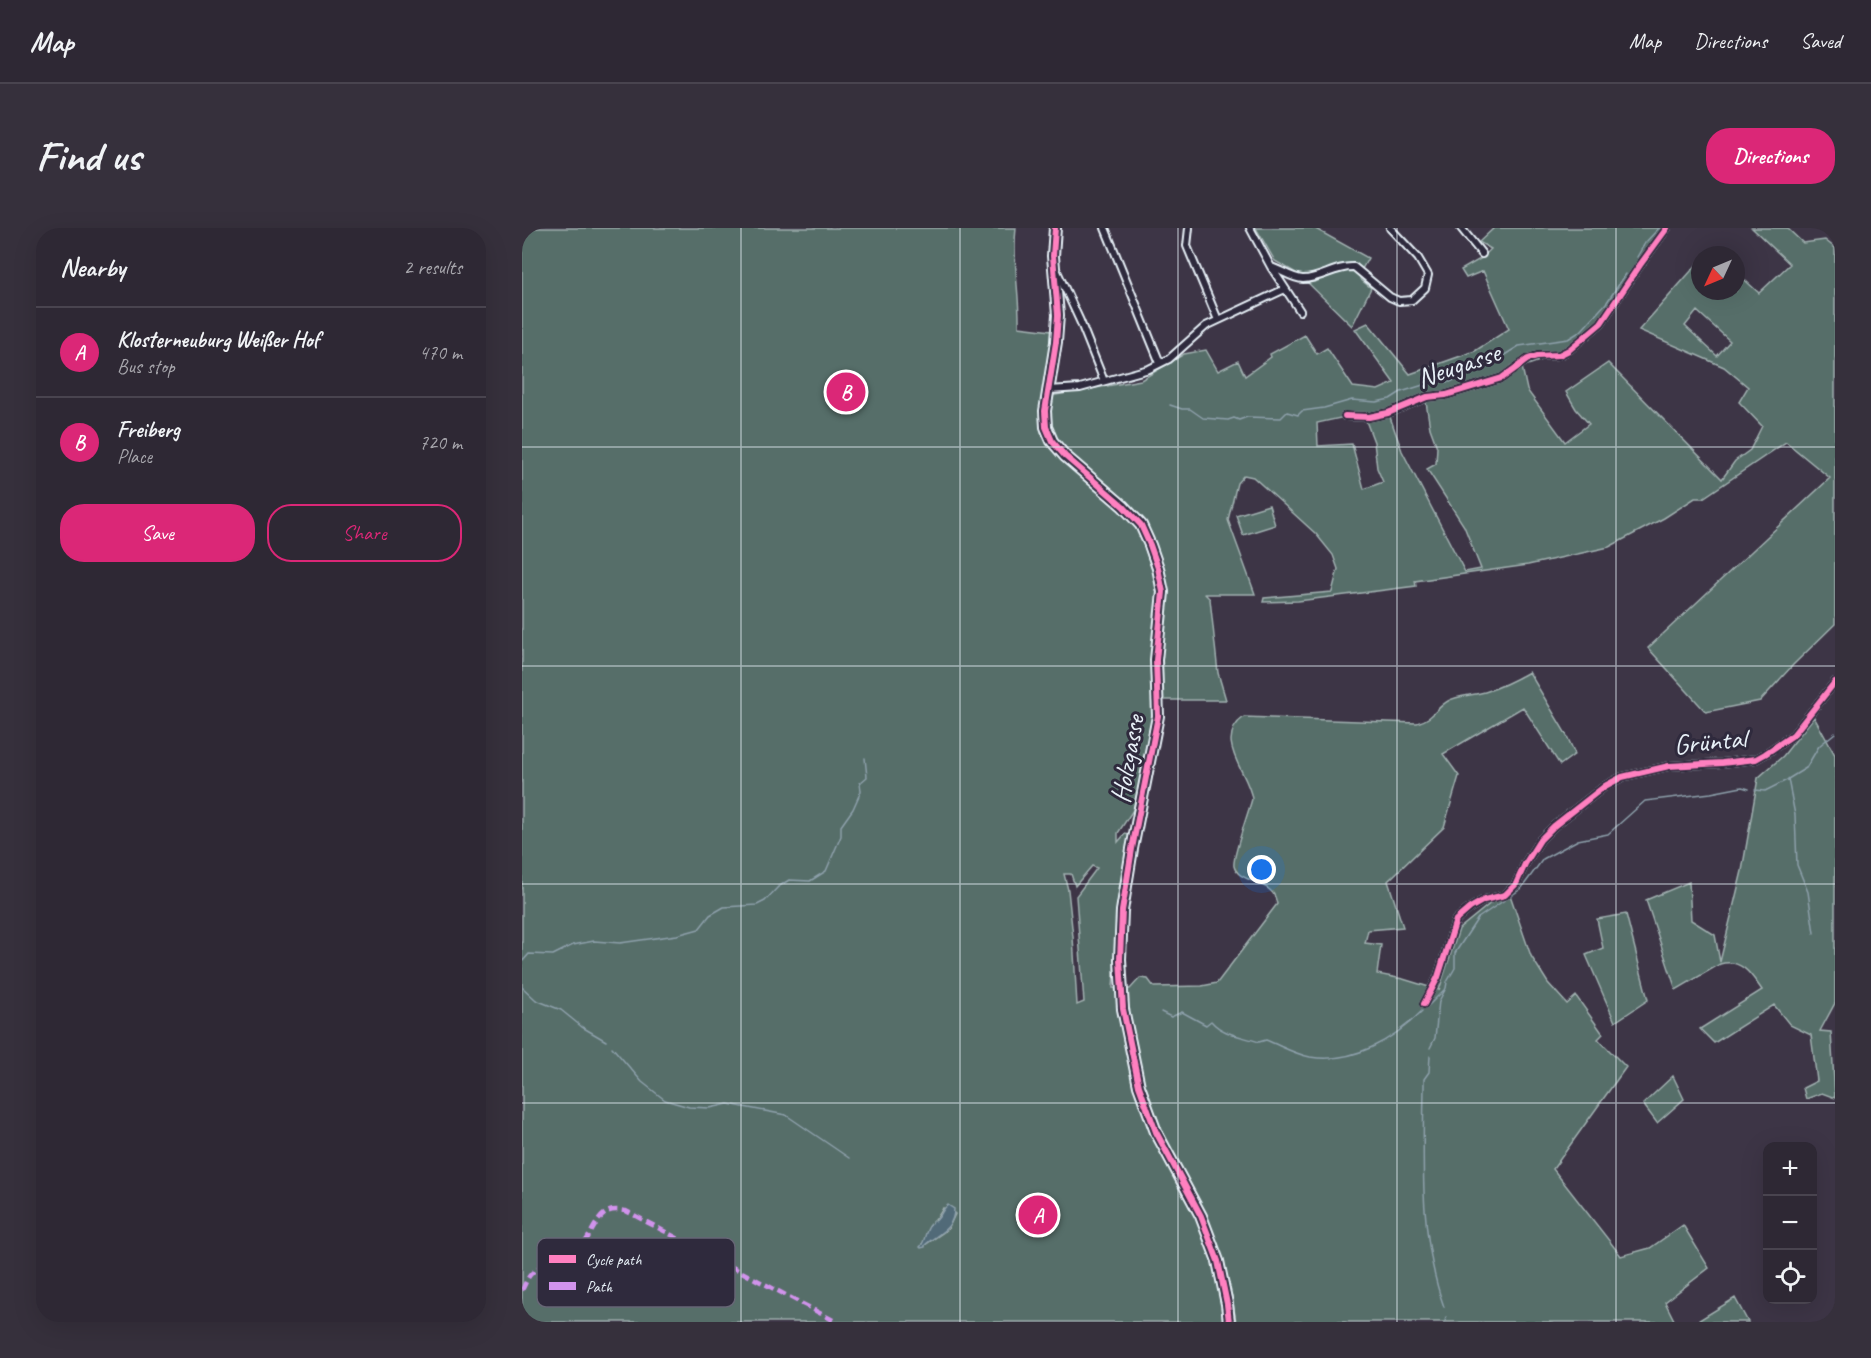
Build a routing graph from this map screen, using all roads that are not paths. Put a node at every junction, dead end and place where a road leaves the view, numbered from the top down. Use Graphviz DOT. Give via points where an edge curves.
graph roads {
  1 [pos="1055,228"];
  2 [pos="1105,228"];
  3 [pos="1189,228"];
  4 [pos="1251,228"];
  5 [pos="1390,228"];
  6 [pos="1461,228"];
  7 [pos="1667,228"];
  8 [pos="1482,254"];
  9 [pos="1053,264"];
  10 [pos="1271,267"];
  11 [pos="1285,289"];
  12 [pos="1071,301"];
  13 [pos="1058,305"];
  14 [pos="1300,311"];
  15 [pos="1218,320"];
  16 [pos="1160,363"];
  17 [pos="1104,381"];
  18 [pos="1048,390"];
  19 [pos="1345,416"];
  20 [pos="1835,682"];
  21 [pos="1592,797"];
  22 [pos="1598,802"];
  23 [pos="1425,1004"];
  24 [pos="1229,1322"];
  1 -- 9 [label="street, Holzgasse"];
  2 -- 16 [label="street"];
  3 -- 15 [label="street" via="1187,246"];
  4 -- 10 [label="street"];
  5 -- 10 [label="street" via="1428,275 1425,288 1412,300 1390,297 1354,267 1300,279"];
  6 -- 8 [label="street"];
  7 -- 19 [label="street, Neugasse" via="1601,323 1569,350 1528,359 1502,378 1427,397 1388,413"];
  9 -- 12 [label="street"];
  9 -- 13 [label="street, Holzgasse"];
  10 -- 11 [label="street"];
  11 -- 14 [label="street"];
  11 -- 15 [label="street"];
  12 -- 13 [label="street"];
  12 -- 17 [label="street"];
  13 -- 18 [label="street, Holzgasse"];
  15 -- 16 [label="street"];
  16 -- 17 [label="street"];
  17 -- 18 [label="street" via="1072,390"];
  18 -- 24 [label="street, Holzgasse" via="1045,420 1052,441 1141,525 1161,581 1156,667 1158,716 1122,911 1123,1009 1139,1086 1156,1132 1201,1216 1214,1250"];
  20 -- 21 [label="street, Grüntal" via="1793,735 1756,759 1669,766 1622,777"];
  21 -- 22 [label="street"];
  21 -- 23 [label="street, Grüntal" via="1540,840 1516,884 1505,895 1484,900 1456,920"];
}
